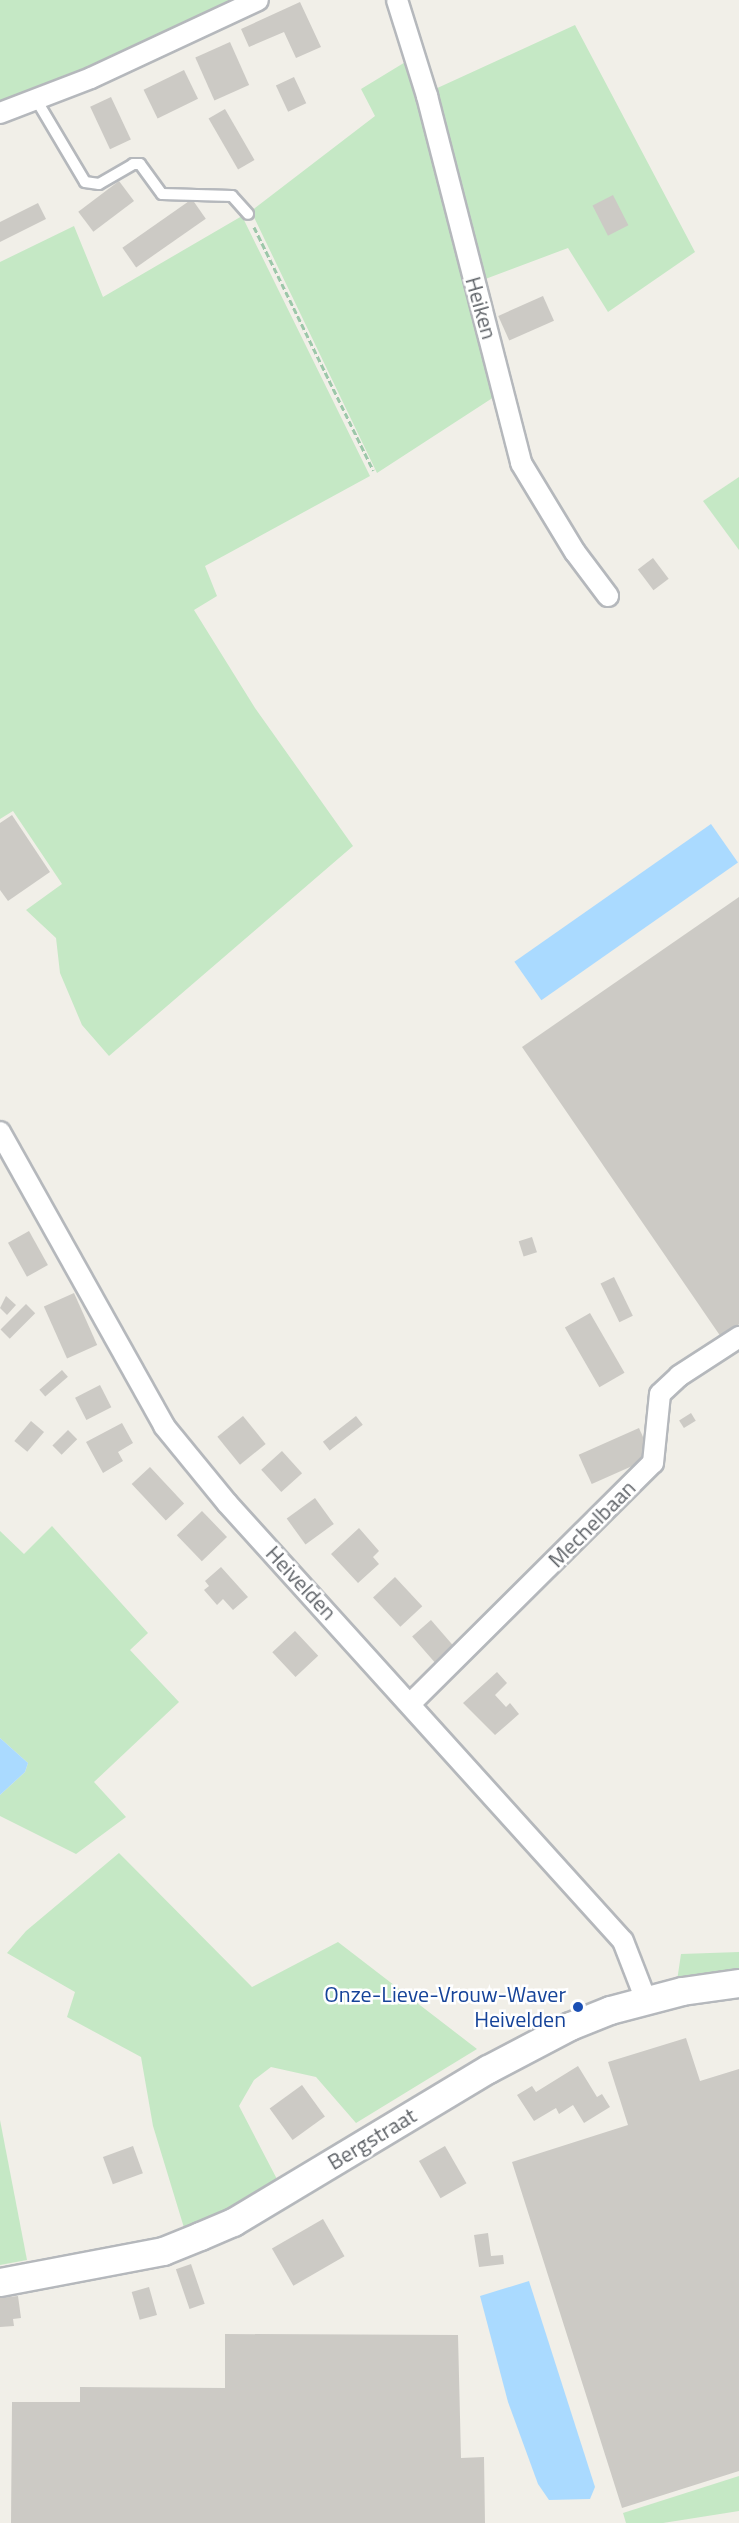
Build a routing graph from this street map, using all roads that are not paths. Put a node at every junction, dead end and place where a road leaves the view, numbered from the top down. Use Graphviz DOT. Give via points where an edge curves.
graph roads {
  1 [pos="258,0"];
  2 [pos="397,0"];
  3 [pos="37,101"];
  4 [pos="0,113"];
  5 [pos="248,214"];
  6 [pos="608,596"];
  7 [pos="0,1132"];
  8 [pos="739,1337"];
  9 [pos="411,1703"];
  10 [pos="739,1983"];
  11 [pos="646,2000"];
  12 [pos="0,2282"];
  1 -- 3 [label="street"];
  2 -- 6 [label="street, Heiken" via="427,96 521,463 575,552"];
  3 -- 4 [label="street"];
  3 -- 5 [label="lane" via="85,182 99,184 133,164 140,164 169,197 232,196"];
  7 -- 9 [label="street, Heivelden" via="164,1426 227,1503"];
  8 -- 9 [label="street, Mechelbaan" via="679,1376 660,1394 653,1463"];
  9 -- 11 [label="street, Heivelden" via="623,1941"];
  10 -- 11 [label="street, Bergstraat"];
  11 -- 12 [label="street, Bergstraat" via="570,2026 488,2069 233,2222 163,2251"];
}
